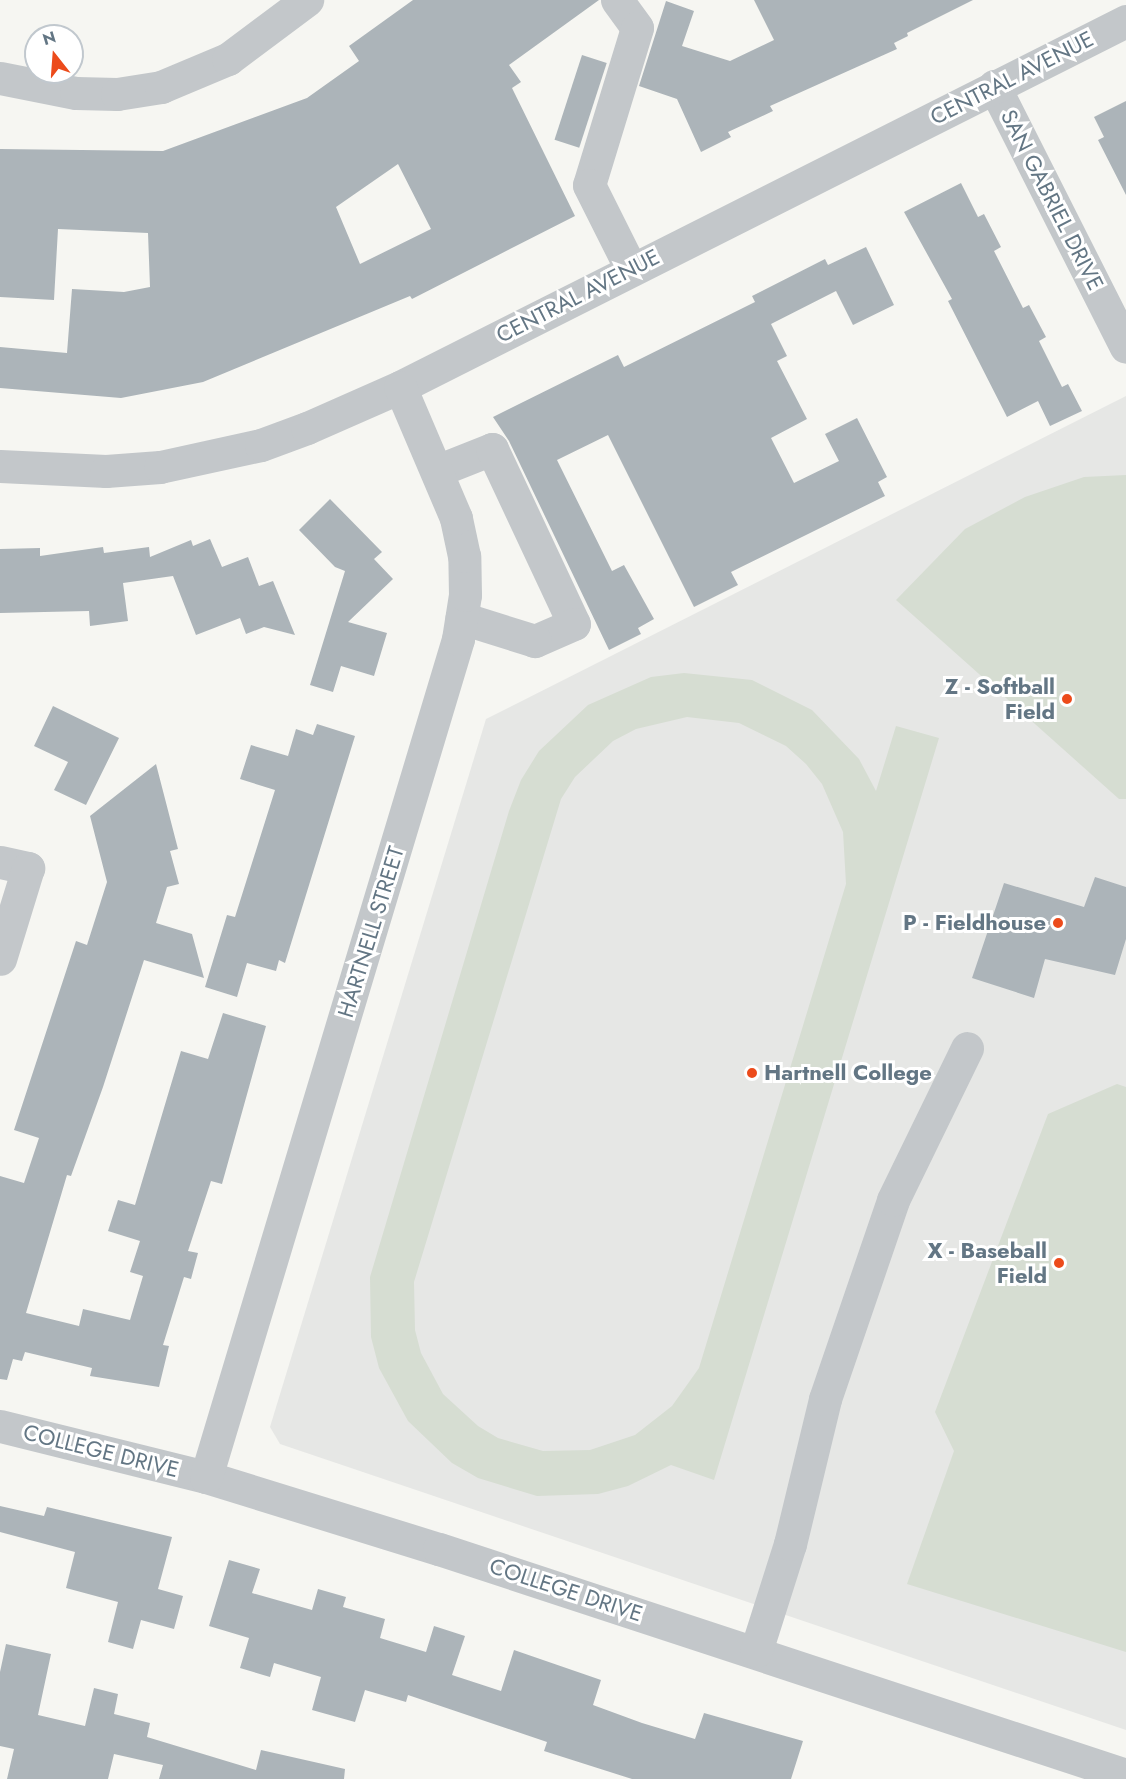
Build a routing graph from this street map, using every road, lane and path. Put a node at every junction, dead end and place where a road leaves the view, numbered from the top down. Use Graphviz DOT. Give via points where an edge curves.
graph roads {
  1 [pos="308,0"];
  2 [pos="617,0"];
  3 [pos="1126,21"];
  4 [pos="0,78"];
  5 [pos="994,86"];
  6 [pos="631,269"];
  7 [pos="1126,346"];
  8 [pos="400,387"];
  9 [pos="0,466"];
  10 [pos="439,470"];
  11 [pos="461,618"];
  12 [pos="14,865"];
  13 [pos="0,959"];
  14 [pos="968,1048"];
  15 [pos="0,1426"];
  16 [pos="206,1477"];
  17 [pos="756,1651"];
  18 [pos="1126,1775"];
  1 -- 4 [label="street" via="228,59 161,87 117,94 76,93"];
  2 -- 6 [label="street" via="637,28 589,185"];
  3 -- 5 [label="street, CENTRAL AVENUE"];
  5 -- 6 [label="street, CENTRAL AVENUE"];
  5 -- 7 [label="street, SAN GABRIEL DRIVE"];
  6 -- 8 [label="street, CENTRAL AVENUE"];
  8 -- 9 [label="street, CENTRAL AVENUE" via="307,428 210,458 106,471"];
  8 -- 10 [label="street, HARTNELL STREET"];
  10 -- 11 [label="street, HARTNELL STREET" via="464,556"];
  10 -- 11 [label="street" via="492,449 574,624 535,641"];
  11 -- 16 [label="street, HARTNELL STREET" via="409,805"];
  12 -- 13 [label="street"];
  14 -- 17 [label="street" via="893,1200 825,1399 790,1544"];
  15 -- 16 [label="street, COLLEGE DRIVE"];
  16 -- 17 [label="street, COLLEGE DRIVE"];
  17 -- 18 [label="street, COLLEGE DRIVE"];
}
